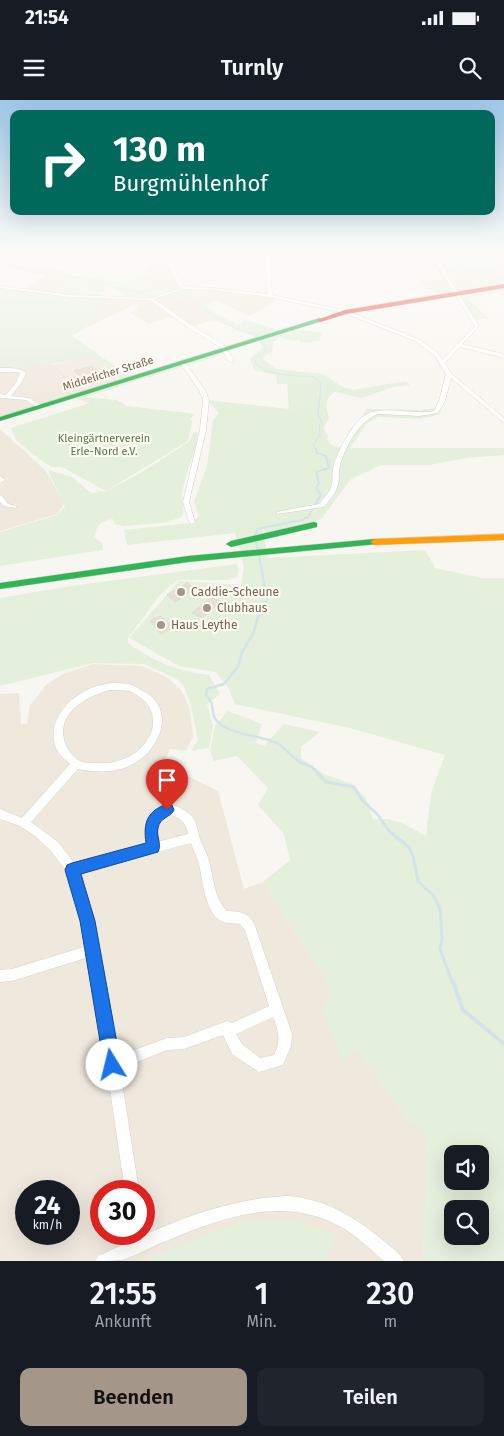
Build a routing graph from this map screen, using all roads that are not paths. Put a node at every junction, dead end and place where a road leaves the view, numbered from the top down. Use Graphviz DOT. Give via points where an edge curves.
graph roads {
  1 [pos="161,306"];
  2 [pos="318,306"];
  3 [pos="384,306"];
  4 [pos="465,306"];
  5 [pos="345,312"];
  6 [pos="459,345"];
  7 [pos="227,351"];
  8 [pos="504,356"];
  9 [pos="231,360"];
  10 [pos="183,362"];
  11 [pos="442,363"];
  12 [pos="0,370"];
  13 [pos="449,374"];
  14 [pos="3,396"];
  15 [pos="40,406"];
  16 [pos="0,419"];
  17 [pos="504,421"];
  18 [pos="0,497"];
  19 [pos="14,507"];
  20 [pos="279,513"];
  21 [pos="192,522"];
  22 [pos="314,525"];
  23 [pos="504,528"];
  24 [pos="504,537"];
  25 [pos="399,540"];
  26 [pos="265,542"];
  27 [pos="232,548"];
  28 [pos="446,549"];
  29 [pos="0,577"];
  30 [pos="0,586"];
  31 [pos="76,764"];
  32 [pos="0,814"];
  33 [pos="24,824"];
  34 [pos="194,837"];
  35 [pos="153,848"];
  36 [pos="72,870"];
  37 [pos="93,950"];
  38 [pos="0,976"];
  39 [pos="276,1009"];
  40 [pos="228,1031"];
  41 [pos="112,1065"];
  42 [pos="130,1180"];
  43 [pos="155,1234"];
  44 [pos="129,1245"];
  45 [pos="103,1261"];
  46 [pos="396,1261"];
  1 -- 7 [label="street"];
  2 -- 5 [label="street"];
  3 -- 5 [label="main road, Middelicher Straße"];
  4 -- 6 [label="street" via="477,326"];
  5 -- 7 [label="main road, Middelicher Straße"];
  5 -- 11 [label="street" via="417,340 437,355"];
  6 -- 8 [label="street"];
  6 -- 11 [label="street"];
  7 -- 9 [label="street"];
  7 -- 10 [label="main road, Middelicher Straße"];
  10 -- 15 [label="main road, Middelicher Straße"];
  10 -- 21 [label="street" via="206,400 203,430 186,502"];
  11 -- 13 [label="street"];
  12 -- 14 [label="street" via="23,373 18,383"];
  13 -- 17 [label="street"];
  13 -- 20 [label="street" via="436,412 368,415 352,436 337,466 334,487 321,506"];
  14 -- 15 [label="street" via="28,399"];
  15 -- 16 [label="main road, Middelicher Straße"];
  18 -- 19 [label="street" via="6,505"];
  22 -- 26 [label="main road"];
  23 -- 26 [label="main road" via="396,531"];
  24 -- 25 [label="main road"];
  25 -- 26 [label="main road"];
  25 -- 28 [label="main road"];
  26 -- 27 [label="main road"];
  27 -- 29 [label="main road" via="119,557"];
  27 -- 30 [label="main road"];
  31 -- 31 [label="street" via="110,767 139,756 156,734 158,714 155,706 132,689 104,687 83,695 65,712 58,726 62,750"];
  31 -- 33 [label="street"];
  32 -- 33 [label="street"];
  33 -- 36 [label="street" via="54,846"];
  34 -- 35 [label="street"];
  34 -- 35 [label="street" via="192,822 181,812 167,810 156,816 150,829"];
  34 -- 39 [label="street" via="204,861 217,912 224,918 244,918 250,927"];
  35 -- 36 [label="street"];
  36 -- 37 [label="street" via="88,921"];
  37 -- 38 [label="street"];
  37 -- 41 [label="street"];
  39 -- 40 [label="street"];
  39 -- 40 [label="street" via="286,1032 285,1049 278,1060 259,1065 237,1048"];
  40 -- 41 [label="street" via="226,1027 184,1043 167,1044"];
  41 -- 42 [label="street"];
  43 -- 46 [label="street" via="248,1206 288,1203 325,1212 351,1225"];
  44 -- 45 [label="street"];
}
